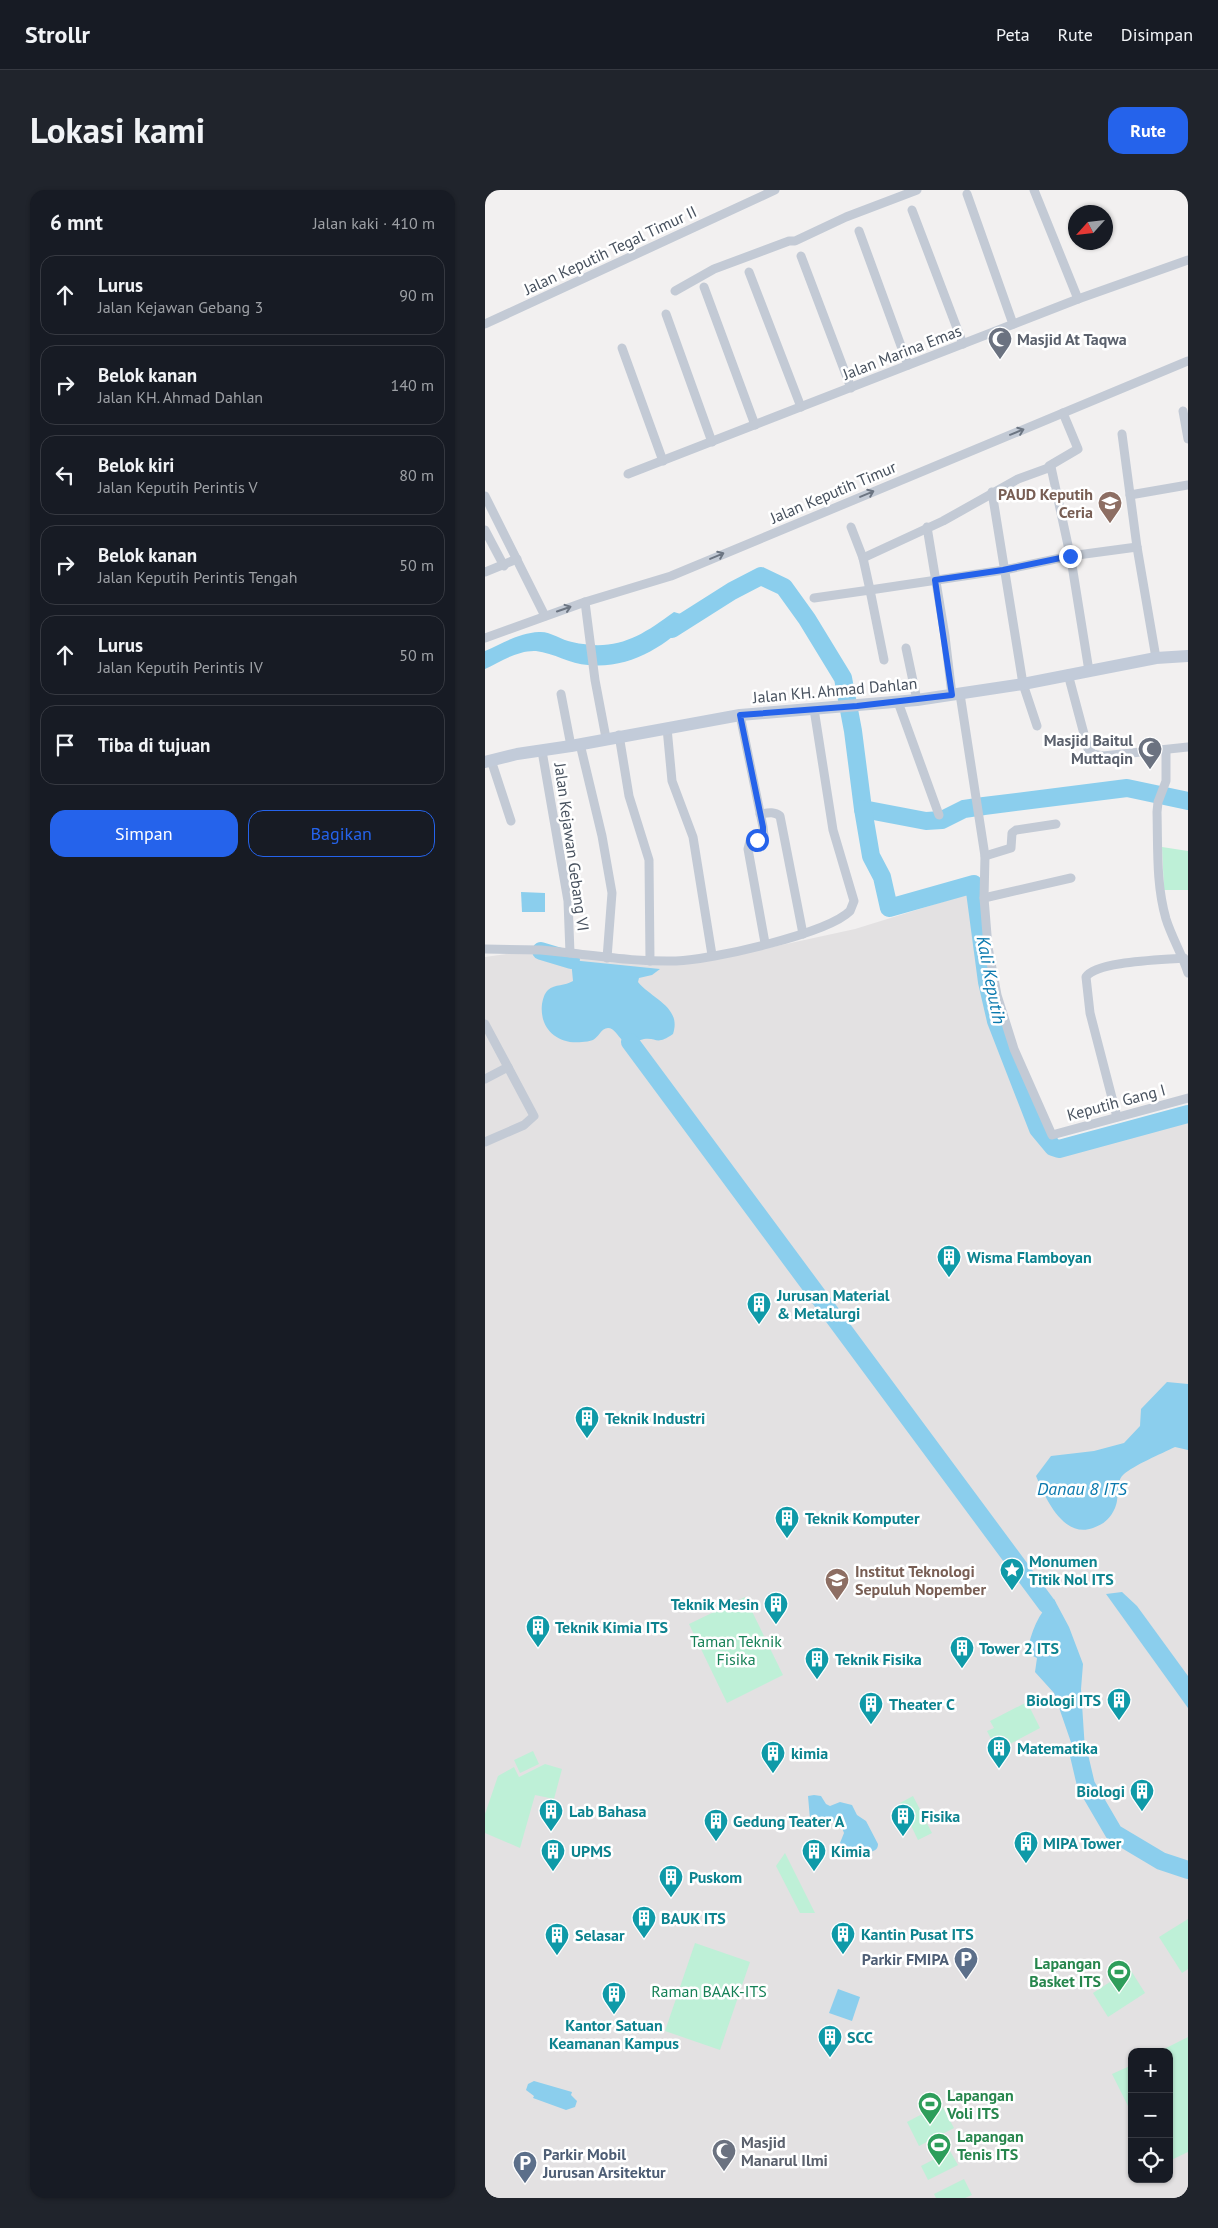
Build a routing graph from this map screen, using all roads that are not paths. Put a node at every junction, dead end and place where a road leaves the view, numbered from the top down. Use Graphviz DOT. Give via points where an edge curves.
graph roads {
  1 [pos="775,190"];
  2 [pos="917,190"];
  3 [pos="1034,190"];
  4 [pos="967,194"];
  5 [pos="912,210"];
  6 [pos="859,232"];
  7 [pos="801,256"];
  8 [pos="1188,260"];
  9 [pos="749,272"];
  10 [pos="704,287"];
  11 [pos="675,291"];
  12 [pos="1078,299"];
  13 [pos="666,314"];
  14 [pos="485,324"];
  15 [pos="1013,324"];
  16 [pos="963,344"];
  17 [pos="622,348"];
  18 [pos="1188,361"];
  19 [pos="908,365"];
  20 [pos="851,388"];
  21 [pos="801,407"];
  22 [pos="1183,411"];
  23 [pos="1063,413"];
  24 [pos="755,425"];
  25 [pos="1122,434"];
  26 [pos="1188,439"];
  27 [pos="712,442"];
  28 [pos="663,461"];
  29 [pos="1051,469"];
  30 [pos="628,474"];
  31 [pos="1188,485"];
  32 [pos="993,492"];
  33 [pos="1130,495"];
  34 [pos="485,496"];
  35 [pos="851,527"];
  36 [pos="927,527"];
  37 [pos="485,530"];
  38 [pos="1137,547"];
  39 [pos="1070,556"];
  40 [pos="863,558"];
  41 [pos="517,560"];
  42 [pos="504,566"];
  43 [pos="1003,570"];
  44 [pos="485,572"];
  45 [pos="935,580"];
  46 [pos="870,590"];
  47 [pos="814,598"];
  48 [pos="585,602"];
  49 [pos="545,616"];
  50 [pos="485,638"];
  51 [pos="906,648"];
  52 [pos="1155,658"];
  53 [pos="1188,659"];
  54 [pos="885,660"];
  55 [pos="1089,671"];
  56 [pos="1068,674"];
  57 [pos="1023,684"];
  58 [pos="561,694"];
  59 [pos="956,695"];
  60 [pos="917,700"];
  61 [pos="898,702"];
  62 [pos="814,710"];
  63 [pos="740,715"];
  64 [pos="1037,726"];
  65 [pos="667,728"];
  66 [pos="612,737"];
  67 [pos="575,745"];
  68 [pos="1188,747"];
  69 [pos="1166,750"];
  70 [pos="542,751"];
  71 [pos="488,762"];
  72 [pos="760,814"];
  73 [pos="939,815"];
  74 [pos="511,821"];
  75 [pos="1055,824"];
  76 [pos="985,856"];
  77 [pos="1071,878"];
  78 [pos="984,898"];
  79 [pos="803,934"];
  80 [pos="765,943"];
  81 [pos="485,949"];
  82 [pos="570,953"];
  83 [pos="712,955"];
  84 [pos="607,958"];
  85 [pos="1184,958"];
  86 [pos="650,961"];
  87 [pos="1188,973"];
  88 [pos="485,1024"];
  89 [pos="508,1067"];
  90 [pos="485,1079"];
  91 [pos="1188,1098"];
  92 [pos="1117,1117"];
  93 [pos="485,1142"];
  1 -- 14 [label="street, Jalan Keputih Tegal Timur II"];
  2 -- 11 [label="street" via="795,241 714,269"];
  3 -- 12 [label="street"];
  4 -- 15 [label="street"];
  5 -- 16 [label="street"];
  6 -- 19 [label="street"];
  7 -- 20 [label="street"];
  8 -- 12 [label="street, Jalan Marina Emas"];
  9 -- 21 [label="street"];
  10 -- 24 [label="street"];
  12 -- 15 [label="street, Jalan Marina Emas"];
  13 -- 27 [label="street"];
  15 -- 16 [label="street, Jalan Marina Emas"];
  16 -- 19 [label="street, Jalan Marina Emas"];
  17 -- 28 [label="street"];
  18 -- 23 [label="street, Jalan Keputih Timur"];
  19 -- 20 [label="street, Jalan Marina Emas"];
  20 -- 21 [label="street, Jalan Marina Emas"];
  21 -- 24 [label="street, Jalan Marina Emas"];
  22 -- 26 [label="street"];
  23 -- 29 [label="street" via="1078,449"];
  48 -- 23 [label="street, Jalan Keputih Timur, one-way" via="671,576"];
  24 -- 27 [label="street, Jalan Marina Emas"];
  25 -- 33 [label="street"];
  27 -- 28 [label="street, Jalan Marina Emas"];
  28 -- 30 [label="street, Jalan Marina Emas"];
  29 -- 32 [label="street" via="1018,479"];
  29 -- 39 [label="street"];
  31 -- 33 [label="street"];
  32 -- 36 [label="street"];
  32 -- 43 [label="street"];
  33 -- 38 [label="street"];
  34 -- 41 [label="street"];
  35 -- 40 [label="street"];
  36 -- 40 [label="street"];
  36 -- 45 [label="street"];
  37 -- 42 [label="street"];
  38 -- 39 [label="street"];
  38 -- 52 [label="street"];
  39 -- 43 [label="street"];
  39 -- 55 [label="street"];
  40 -- 46 [label="street"];
  41 -- 42 [label="street"];
  41 -- 49 [label="street"];
  42 -- 44 [label="street"];
  43 -- 45 [label="street"];
  43 -- 57 [label="street"];
  45 -- 46 [label="street"];
  45 -- 59 [label="street"];
  46 -- 47 [label="street"];
  46 -- 54 [label="street"];
  49 -- 48 [label="street, Jalan Keputih Timur, one-way"];
  48 -- 66 [label="street" via="595,680"];
  49 -- 50 [label="street, Jalan Keputih Timur"];
  51 -- 60 [label="street"];
  52 -- 53 [label="street, Jalan KH. Ahmad Dahlan"];
  52 -- 55 [label="street, Jalan KH. Ahmad Dahlan"];
  55 -- 56 [label="street, Jalan KH. Ahmad Dahlan"];
  56 -- 57 [label="street, Jalan KH. Ahmad Dahlan"];
  56 -- 69 [label="street" via="1088,749 1093,754 1103,756"];
  57 -- 59 [label="street, Jalan KH. Ahmad Dahlan"];
  57 -- 64 [label="street"];
  58 -- 67 [label="street"];
  59 -- 60 [label="street, Jalan KH. Ahmad Dahlan"];
  59 -- 76 [label="street"];
  60 -- 61 [label="street, Jalan KH. Ahmad Dahlan"];
  61 -- 62 [label="street, Jalan KH. Ahmad Dahlan"];
  61 -- 73 [label="street"];
  62 -- 63 [label="street, Jalan KH. Ahmad Dahlan"];
  62 -- 79 [label="street" via="833,830 854,901 845,916"];
  63 -- 65 [label="street, Jalan KH. Ahmad Dahlan"];
  63 -- 72 [label="street"];
  65 -- 66 [label="street, Jalan KH. Ahmad Dahlan"];
  65 -- 83 [label="street" via="672,781 693,837"];
  66 -- 67 [label="street, Jalan KH. Ahmad Dahlan"];
  66 -- 86 [label="street" via="649,860"];
  67 -- 70 [label="street, Jalan KH. Ahmad Dahlan"];
  67 -- 84 [label="street" via="602,836 612,894"];
  68 -- 69 [label="street"];
  69 -- 85 [label="street" via="1165,786 1158,802 1159,888 1169,927"];
  70 -- 71 [label="street, Jalan KH. Ahmad Dahlan"];
  70 -- 82 [label="street, Jalan Kejawan Gebang VI" via="568,901"];
  71 -- 74 [label="street"];
  72 -- 79 [label="street" via="771,812 780,816"];
  72 -- 80 [label="street" via="763,838 750,841 748,848"];
  75 -- 76 [label="street" via="1016,830 1012,833 1011,848"];
  76 -- 78 [label="street"];
  77 -- 78 [label="street"];
  78 -- 92 [label="street, Keputih Gang I" via="989,947 1004,1022 1052,1135"];
  79 -- 80 [label="street"];
  80 -- 83 [label="street"];
  81 -- 82 [label="street, Jalan Kejawan Gebang VI"];
  82 -- 84 [label="street"];
  83 -- 86 [label="street" via="679,961"];
  84 -- 86 [label="street"];
  85 -- 87 [label="street"];
  85 -- 92 [label="street" via="1129,963 1092,971 1086,980 1089,1013"];
  88 -- 89 [label="street"];
  89 -- 90 [label="street"];
  89 -- 93 [label="street" via="534,1116 524,1125"];
  91 -- 92 [label="street, Keputih Gang I"];
}
